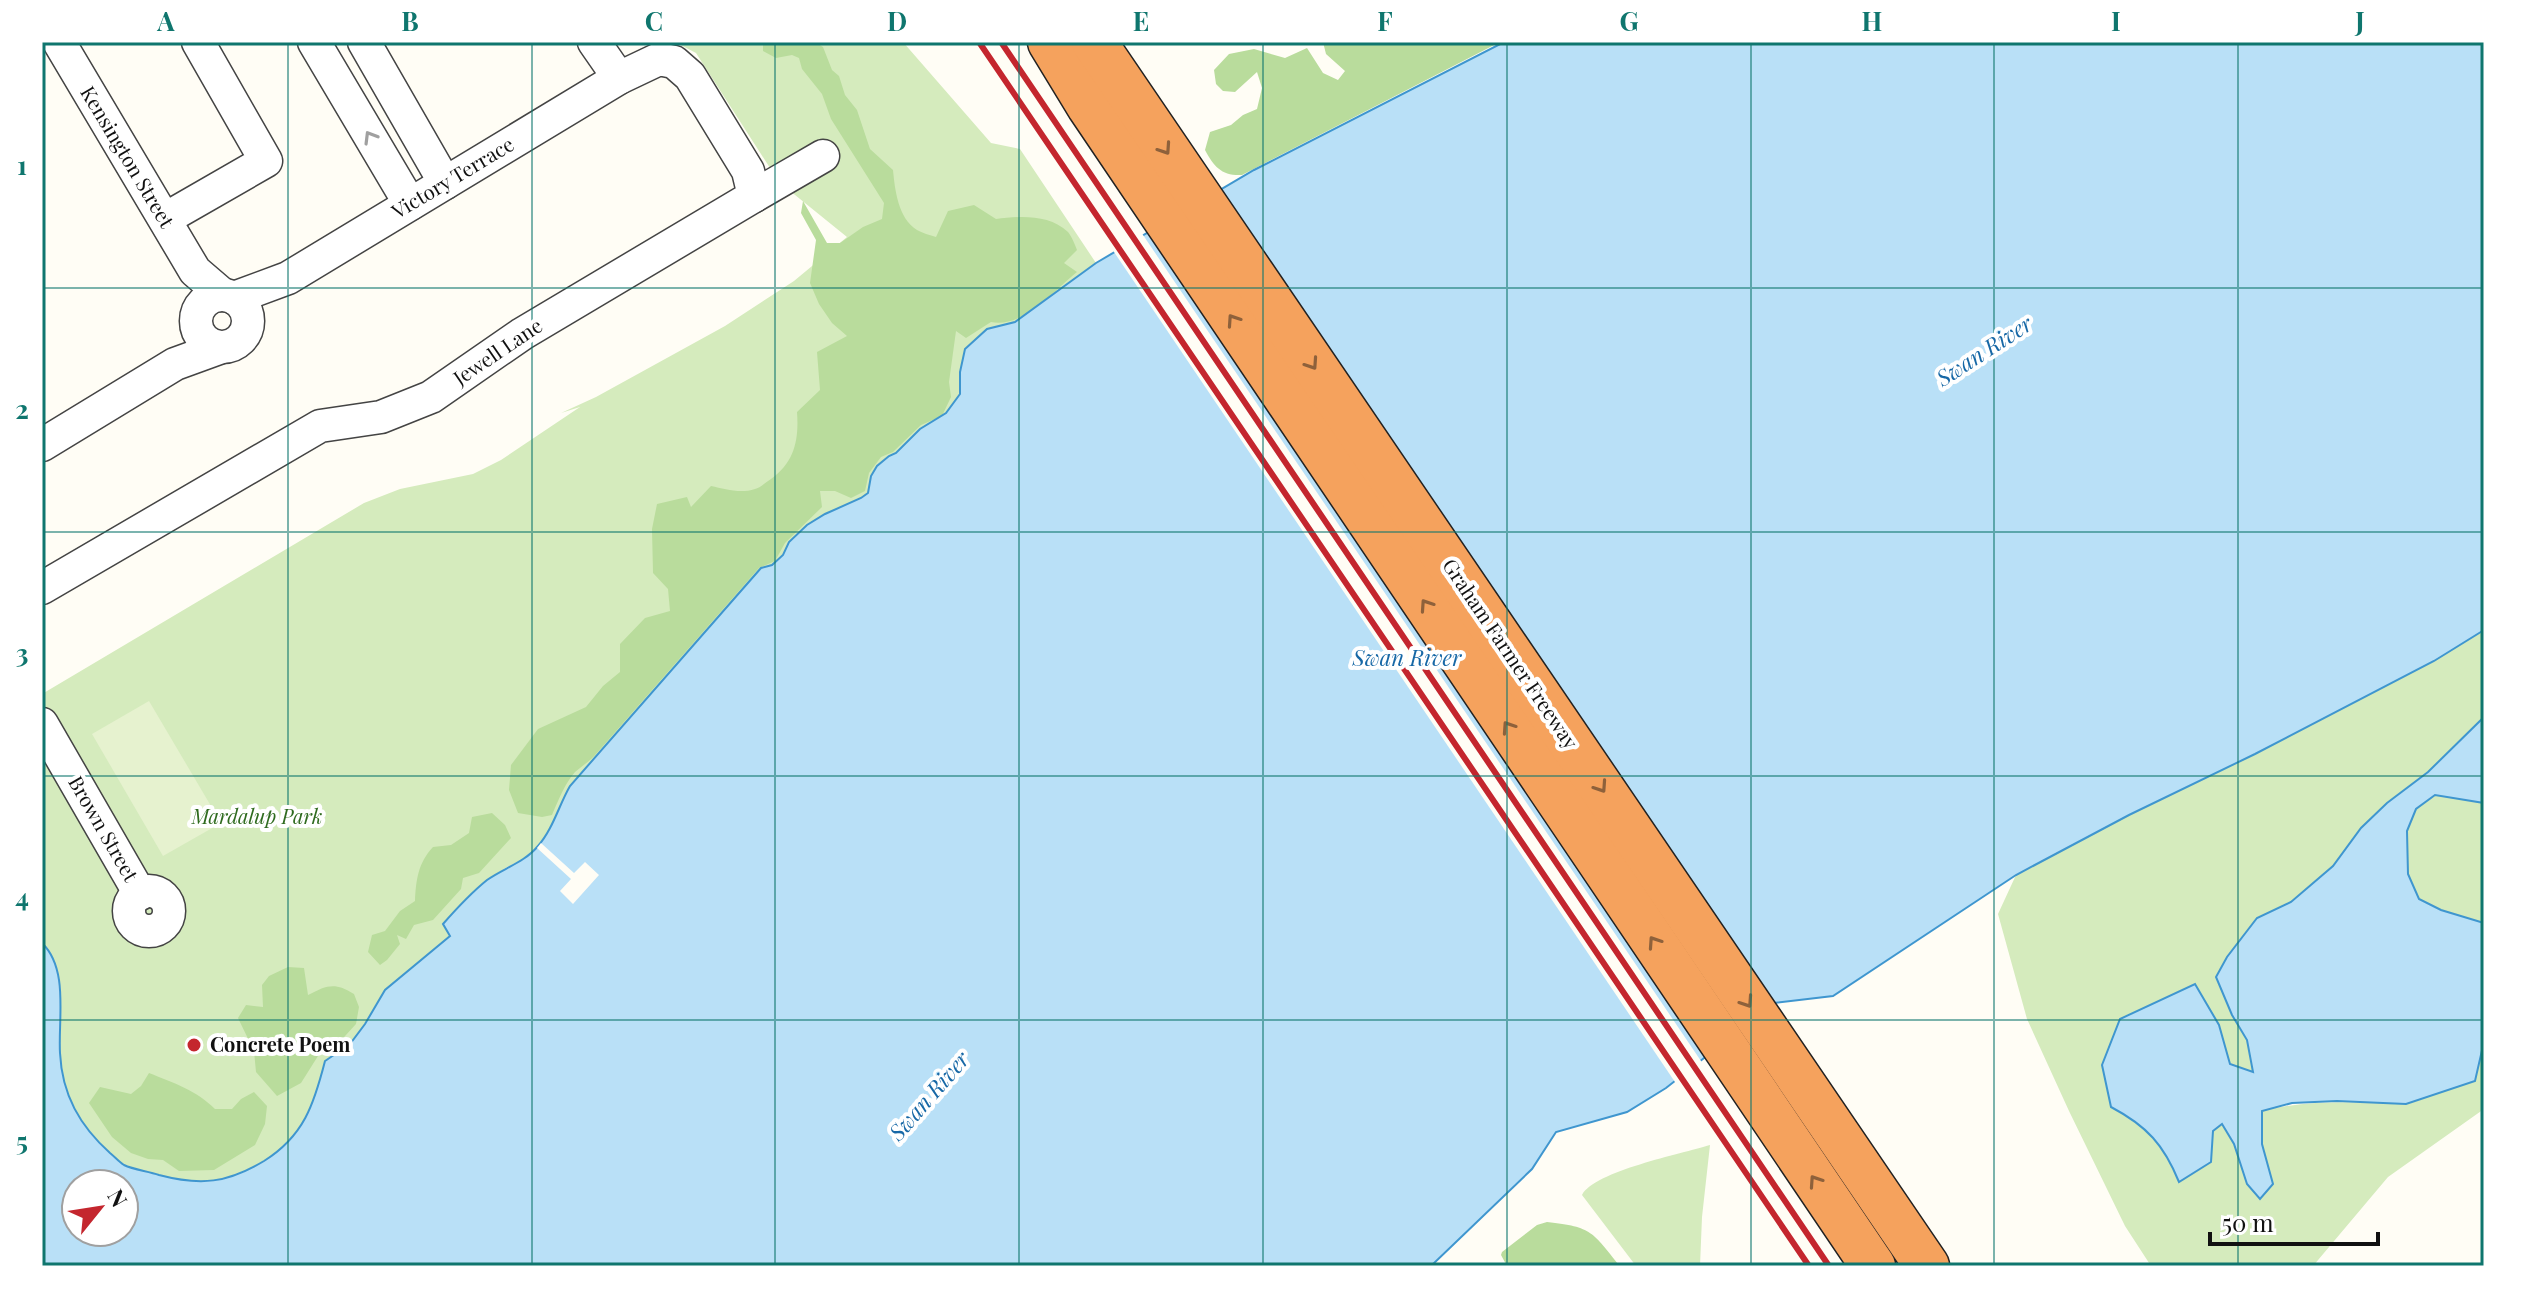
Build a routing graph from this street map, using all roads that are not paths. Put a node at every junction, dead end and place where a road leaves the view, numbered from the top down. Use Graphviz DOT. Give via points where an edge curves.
graph roads {
  1 [pos="59,42"];
  2 [pos="198,42"];
  3 [pos="314,42"];
  4 [pos="364,42"];
  5 [pos="594,42"];
  6 [pos="1047,42"];
  7 [pos="1096,42"];
  8 [pos="619,78"];
  9 [pos="1105,96"];
  10 [pos="823,156"];
  11 [pos="445,183"];
  12 [pos="754,196"];
  13 [pos="410,204"];
  14 [pos="165,219"];
  15 [pos="220,317"];
  16 [pos="42,445"];
  17 [pos="42,588"];
  18 [pos="42,724"];
  19 [pos="140,894"];
  20 [pos="1866,1256"];
  21 [pos="1930,1266"];
  1 -- 14 [label="street, Kensington Street"];
  2 -- 14 [label="street" via="266,161"];
  13 -- 3 [label="street, one-way"];
  4 -- 11 [label="street"];
  5 -- 8 [label="street"];
  6 -- 9 [label="highway, Graham Farmer Freeway"];
  7 -- 9 [label="highway, Graham Farmer Freeway"];
  8 -- 11 [label="street, Victory Terrace"];
  8 -- 12 [label="street" via="659,59 674,62 690,76 748,171"];
  20 -- 9 [label="highway, Graham Farmer Freeway, one-way"];
  9 -- 21 [label="highway, Graham Farmer Freeway, one-way"];
  10 -- 12 [label="street, Jewell Lane"];
  11 -- 13 [label="street, Victory Terrace"];
  12 -- 17 [label="street, Jewell Lane" via="522,334 431,397 381,417 320,426"];
  13 -- 15 [label="street, Victory Terrace"];
  14 -- 15 [label="street, Kensington Street"];
  15 -- 16 [label="street, Victory Terrace" via="175,364"];
  18 -- 19 [label="street, Brown Street"];
}
